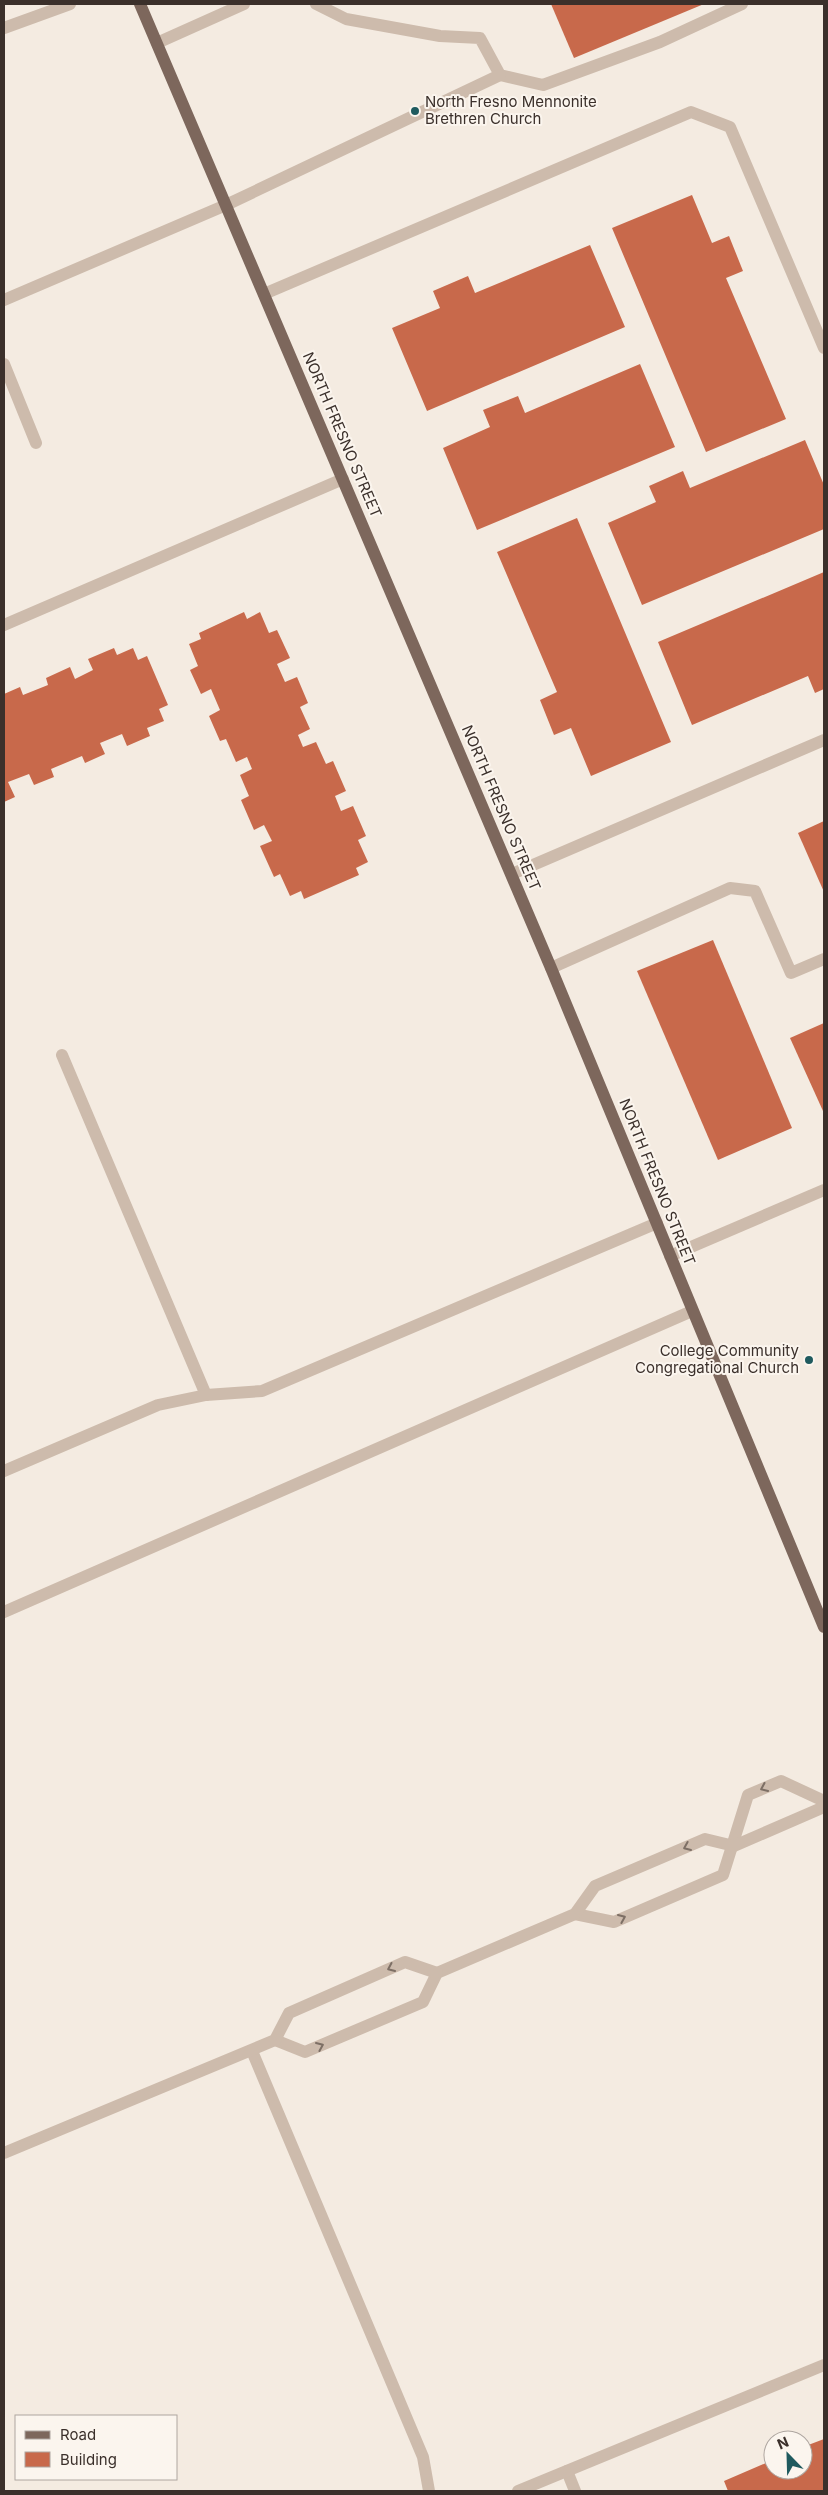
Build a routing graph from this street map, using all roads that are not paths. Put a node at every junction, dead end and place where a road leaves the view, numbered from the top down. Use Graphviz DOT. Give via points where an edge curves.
graph roads {
  1 [pos="70,4"];
  2 [pos="140,4"];
  3 [pos="244,4"];
  4 [pos="316,4"];
  5 [pos="742,4"];
  6 [pos="4,28"];
  7 [pos="157,43"];
  8 [pos="500,75"];
  9 [pos="226,205"];
  10 [pos="264,294"];
  11 [pos="4,300"];
  12 [pos="824,348"];
  13 [pos="4,364"];
  14 [pos="36,442"];
  15 [pos="343,479"];
  16 [pos="4,625"];
  17 [pos="824,740"];
  18 [pos="512,874"];
  19 [pos="824,959"];
  20 [pos="551,968"];
  21 [pos="62,1056"];
  22 [pos="824,1190"];
  23 [pos="657,1223"];
  24 [pos="670,1256"];
  25 [pos="692,1311"];
  26 [pos="206,1395"];
  27 [pos="4,1471"];
  28 [pos="4,1612"];
  29 [pos="824,1628"];
  30 [pos="824,1801"];
  31 [pos="824,1807"];
  32 [pos="734,1846"];
  33 [pos="575,1914"];
  34 [pos="437,1973"];
  35 [pos="275,2040"];
  36 [pos="252,2051"];
  37 [pos="4,2153"];
  38 [pos="824,2364"];
  39 [pos="567,2471"];
  40 [pos="429,2491"];
  41 [pos="518,2491"];
  42 [pos="575,2491"];
  1 -- 6 [label="street"];
  2 -- 7 [label="main road, NORTH FRESNO STREET"];
  3 -- 7 [label="street"];
  4 -- 8 [label="street" via="346,18 440,36 480,38"];
  5 -- 8 [label="street" via="660,42 543,86"];
  7 -- 9 [label="main road, NORTH FRESNO STREET"];
  8 -- 9 [label="street"];
  9 -- 10 [label="main road, NORTH FRESNO STREET"];
  9 -- 11 [label="street"];
  10 -- 12 [label="street" via="692,112 730,127"];
  10 -- 15 [label="main road, NORTH FRESNO STREET"];
  13 -- 14 [label="street"];
  15 -- 16 [label="street"];
  15 -- 18 [label="main road, NORTH FRESNO STREET"];
  17 -- 18 [label="street"];
  18 -- 20 [label="main road, NORTH FRESNO STREET"];
  19 -- 20 [label="street" via="791,973 755,891 730,888"];
  20 -- 23 [label="main road, NORTH FRESNO STREET"];
  21 -- 26 [label="street"];
  22 -- 24 [label="street"];
  23 -- 24 [label="main road, NORTH FRESNO STREET"];
  23 -- 26 [label="street" via="262,1391"];
  24 -- 25 [label="main road, NORTH FRESNO STREET"];
  25 -- 28 [label="street"];
  25 -- 29 [label="main road, NORTH FRESNO STREET"];
  26 -- 27 [label="street" via="158,1404"];
  30 -- 32 [label="street, one-way" via="781,1781 748,1795"];
  31 -- 32 [label="street"];
  32 -- 33 [label="street, one-way" via="704,1839 595,1886"];
  33 -- 32 [label="street, one-way" via="614,1922 723,1875"];
  33 -- 34 [label="street"];
  34 -- 35 [label="street, one-way" via="405,1962 289,2013"];
  35 -- 34 [label="street, one-way" via="305,2052 314,2049 423,2002"];
  35 -- 36 [label="street"];
  36 -- 37 [label="street"];
  36 -- 40 [label="street" via="423,2457"];
  38 -- 39 [label="street"];
  39 -- 41 [label="street"];
  39 -- 42 [label="street"];
}
